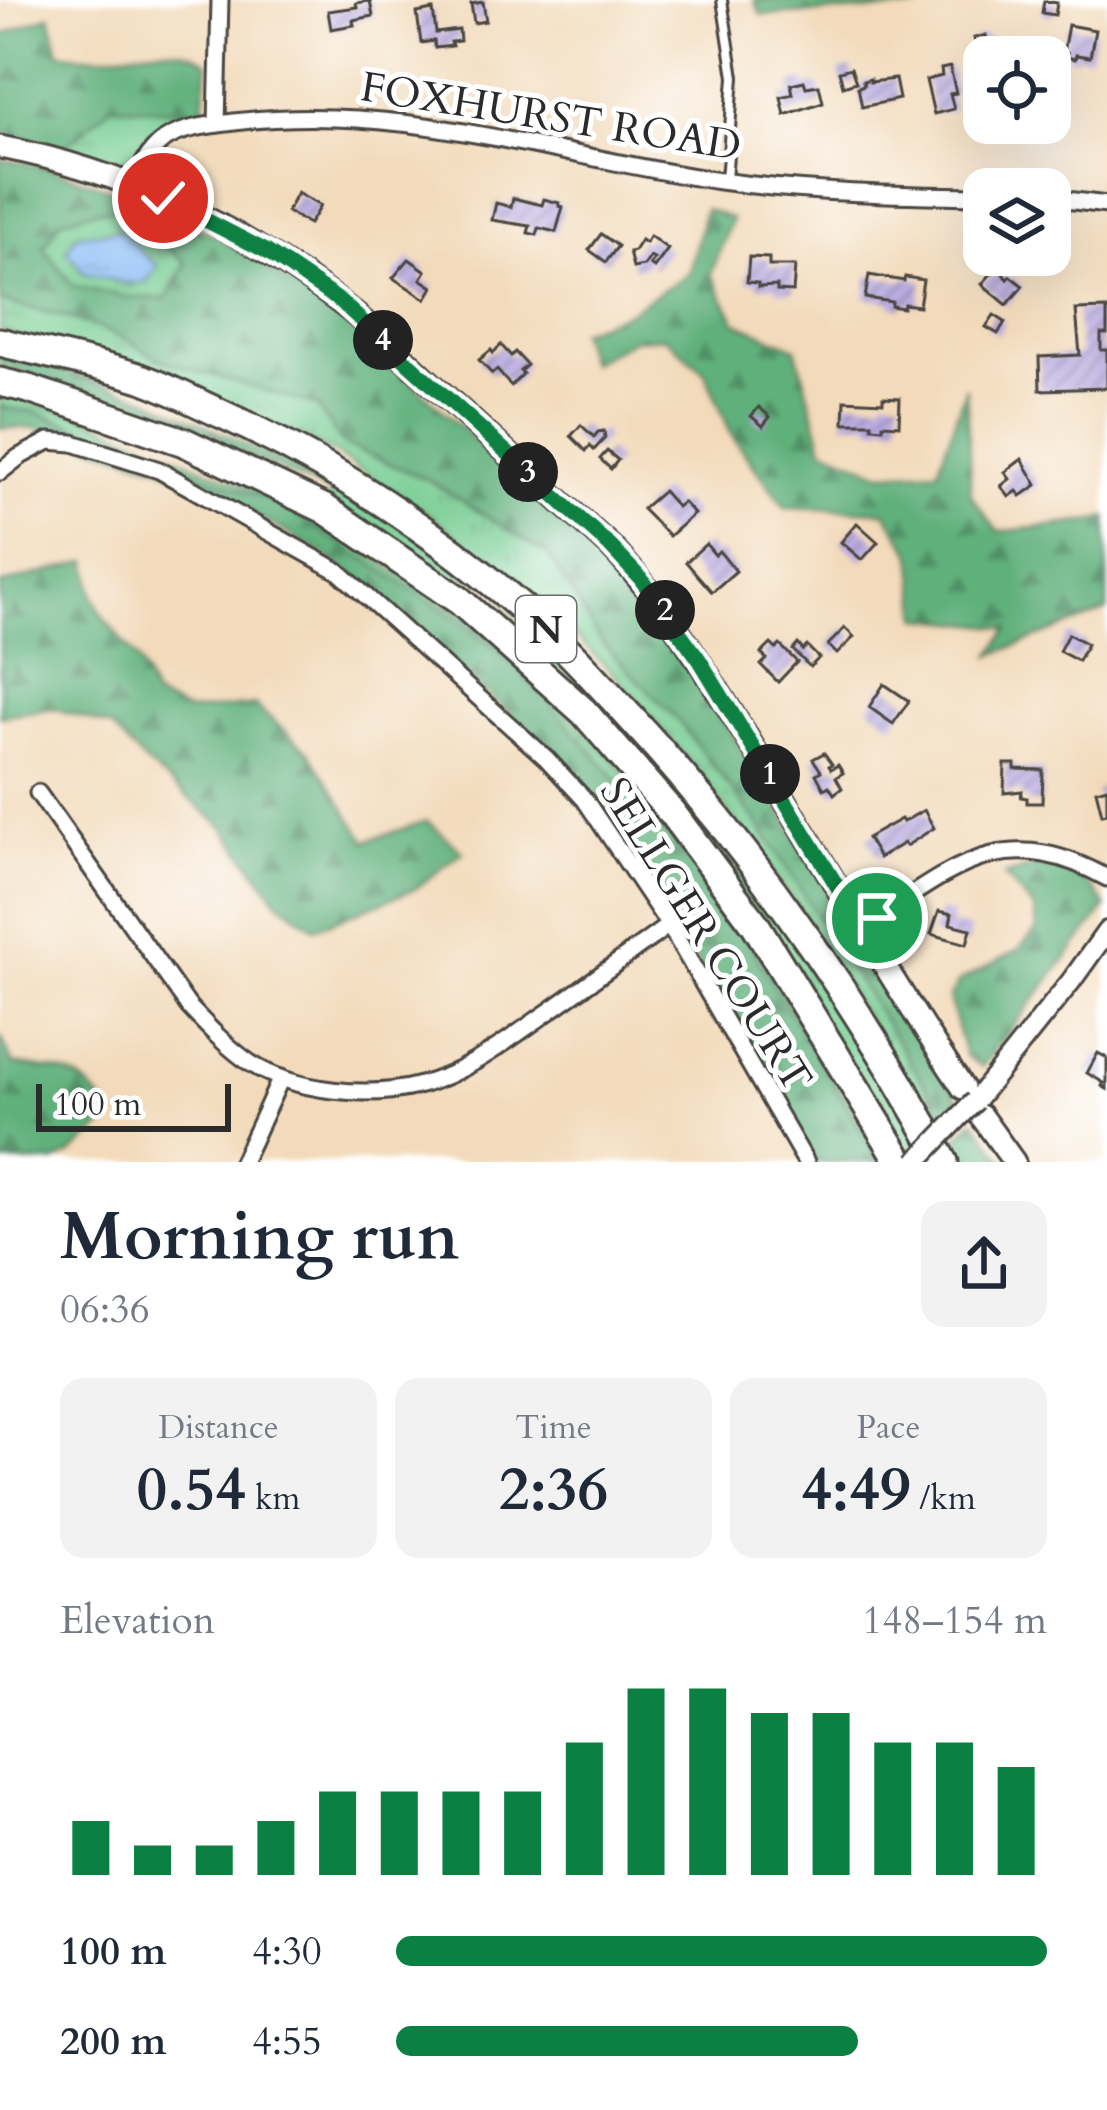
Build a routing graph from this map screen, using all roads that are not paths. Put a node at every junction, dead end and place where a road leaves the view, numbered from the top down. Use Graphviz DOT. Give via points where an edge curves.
graph roads {
  1 [pos="220,0"];
  2 [pos="722,0"];
  3 [pos="217,124"];
  4 [pos="0,147"];
  5 [pos="726,182"];
  6 [pos="132,184"];
  7 [pos="963,196"];
  8 [pos="1071,201"];
  9 [pos="1107,206"];
  10 [pos="0,342"];
  11 [pos="0,382"];
  12 [pos="0,472"];
  13 [pos="38,794"];
  14 [pos="1107,878"];
  15 [pos="669,925"];
  16 [pos="862,927"];
  17 [pos="1107,931"];
  18 [pos="281,1078"];
  19 [pos="963,1088"];
  20 [pos="982,1116"];
  21 [pos="242,1162"];
  22 [pos="806,1162"];
  23 [pos="901,1162"];
  24 [pos="916,1162"];
  25 [pos="944,1162"];
  26 [pos="1014,1162"];
  1 -- 3 [label="street"];
  2 -- 5 [label="lane" via="734,77"];
  3 -- 5 [label="street, FOXHURST ROAD" via="378,119"];
  3 -- 6 [label="street, FOXHURST ROAD" via="167,138"];
  4 -- 6 [label="main road"];
  5 -- 7 [label="street, FOXHURST ROAD"];
  6 -- 16 [label="main road" via="266,251 341,302 610,546 699,659"];
  8 -- 9 [label="street"];
  10 -- 25 [label="highway, N" via="143,379 266,434 371,494 522,607 657,747 742,850 866,1027"];
  11 -- 23 [label="highway, N" via="225,461 325,509 460,601 584,712 672,813 755,924"];
  12 -- 15 [label="street, SELLGER COURT" via="49,441 73,443 159,470 338,572 546,758 585,800"];
  13 -- 18 [label="street" via="189,1006 217,1037"];
  14 -- 16 [label="street" via="1048,853 998,853 953,869"];
  15 -- 18 [label="street" via="500,1046 423,1085 337,1091"];
  15 -- 22 [label="street, SELLGER COURT"];
  16 -- 19 [label="main road"];
  17 -- 24 [label="street, bridge" via="1008,1062"];
  18 -- 21 [label="street"];
  20 -- 26 [label="main road"];
}
